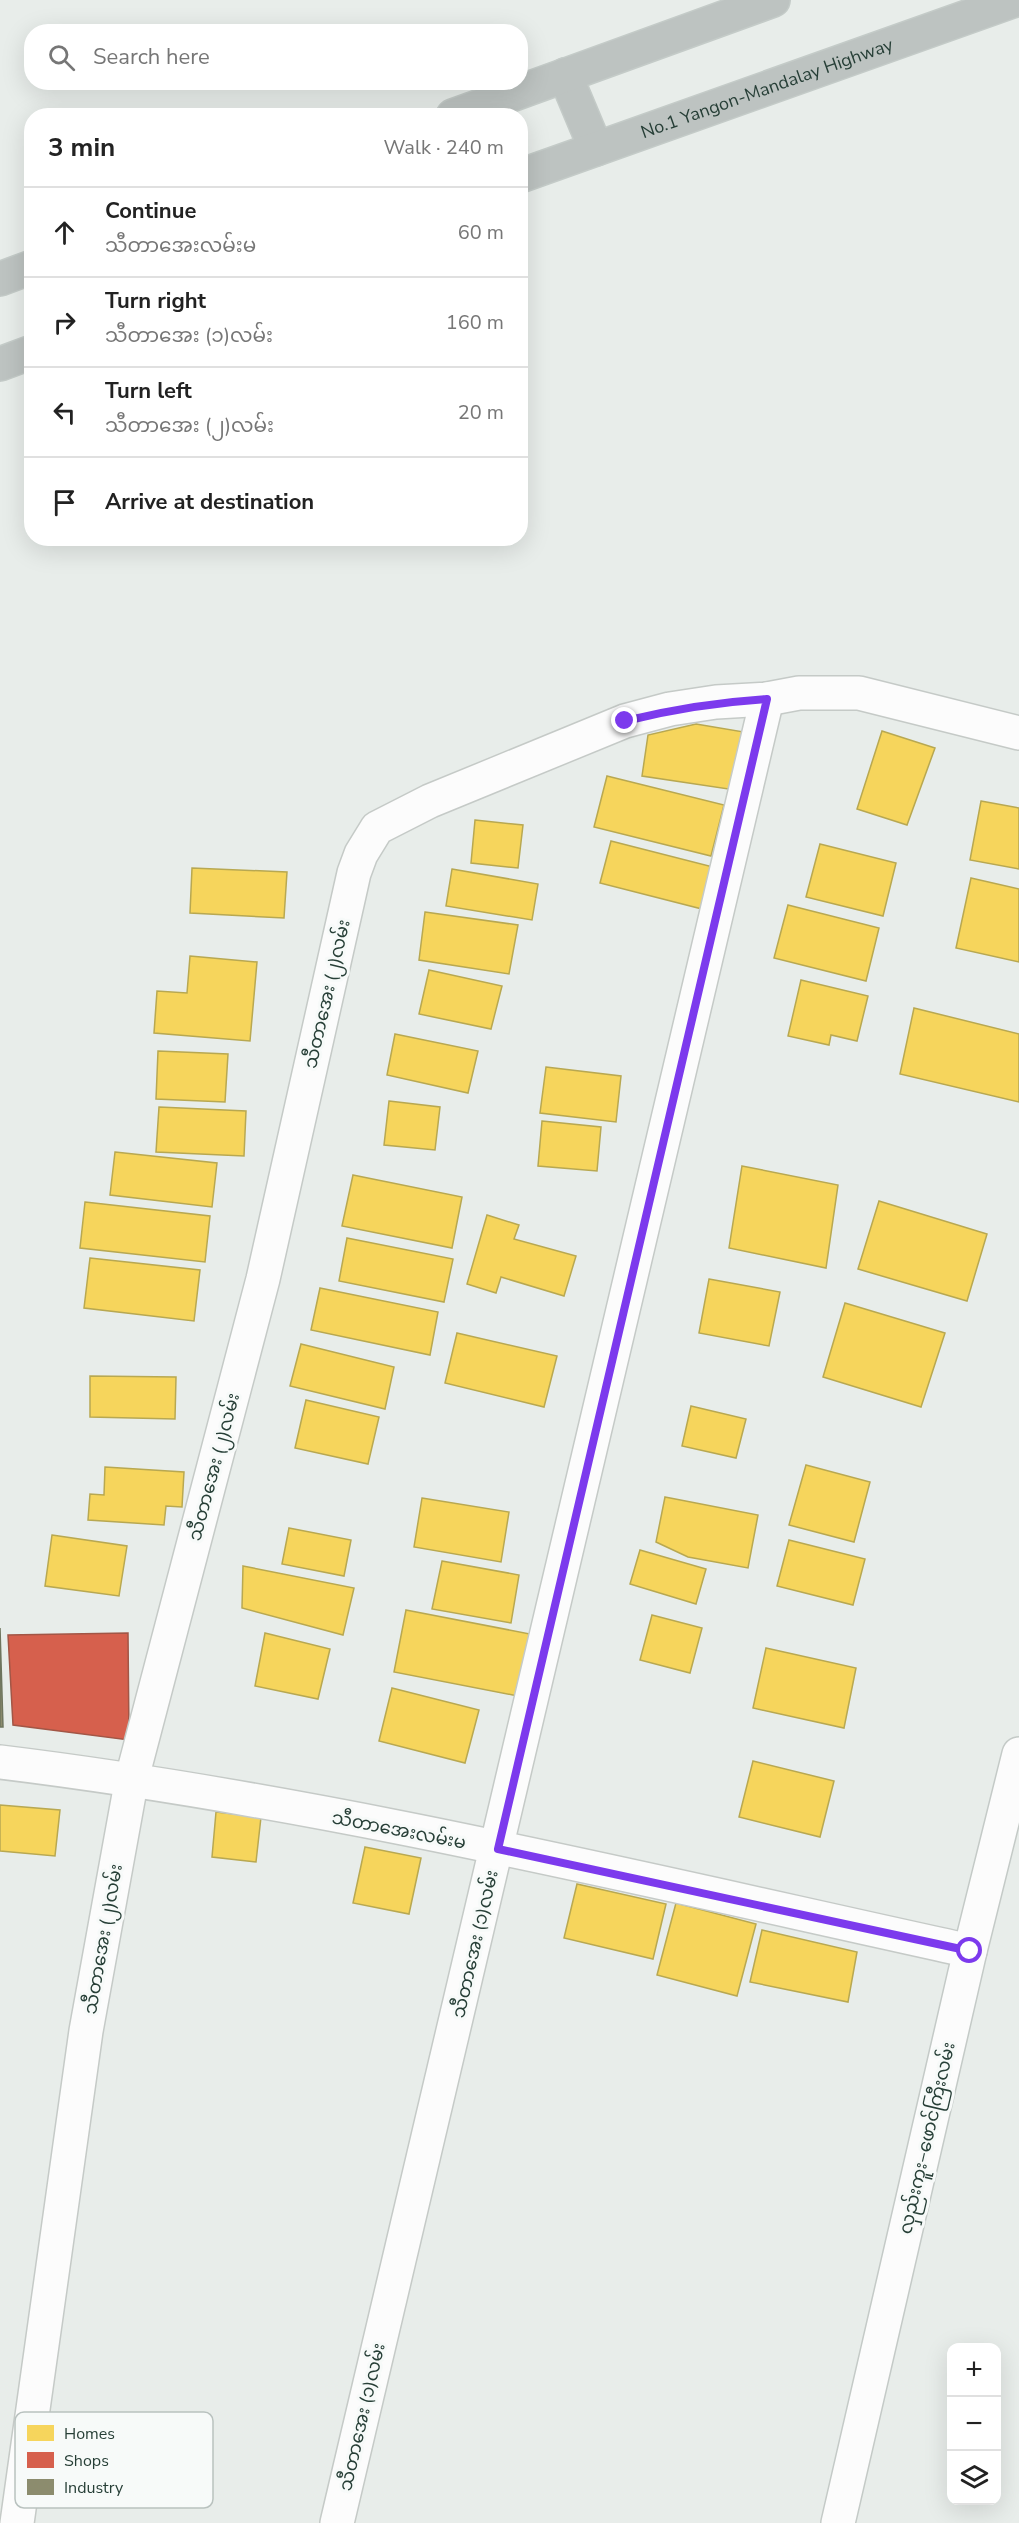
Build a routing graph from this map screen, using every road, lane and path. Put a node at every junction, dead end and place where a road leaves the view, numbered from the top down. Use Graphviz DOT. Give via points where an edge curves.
graph roads {
  1 [pos="773,0"];
  2 [pos="1015,0"];
  3 [pos="565,75"];
  4 [pos="528,89"];
  5 [pos="524,90"];
  6 [pos="475,108"];
  7 [pos="596,149"];
  8 [pos="528,173"];
  9 [pos="24,270"];
  10 [pos="0,279"];
  11 [pos="24,355"];
  12 [pos="0,364"];
  13 [pos="767,699"];
  14 [pos="1019,733"];
  15 [pos="1019,1754"];
  16 [pos="0,1762"];
  17 [pos="132,1778"];
  18 [pos="498,1849"];
  19 [pos="970,1951"];
  20 [pos="33,2412"];
  21 [pos="19,2508"];
  22 [pos="17,2523"];
  23 [pos="337,2523"];
  24 [pos="838,2523"];
  1 -- 3 [label="highway"];
  2 -- 7 [label="highway, No.1 Yangon-Mandalay Highway"];
  3 -- 4 [label="highway"];
  3 -- 7 [label="highway"];
  5 -- 6 [label="highway"];
  7 -- 8 [label="highway, No.1 Yangon-Mandalay Highway"];
  9 -- 10 [label="highway"];
  11 -- 12 [label="highway"];
  13 -- 14 [label="street, သီတာအေး (၂)လမ်း" via="799,693 859,693"];
  13 -- 17 [label="street, သီတာအေး (၂)လမ်း" via="670,709 625,721 430,801 377,828 361,854 351,884 263,1279"];
  13 -- 18 [label="street, သီတာအေး (၁)လမ်း"];
  15 -- 19 [label="street, လှည်းကူး−ဖောင်ကြီးလမ်း"];
  16 -- 17 [label="street, သီတာအေးလမ်းမ"];
  17 -- 18 [label="street, သီတာအေးလမ်းမ"];
  17 -- 20 [label="street, သီတာအေး (၂)လမ်း" via="86,2031"];
  18 -- 19 [label="street, သီတာအေးလမ်းမ"];
  18 -- 23 [label="street, သီတာအေး (၁)လမ်း"];
  19 -- 24 [label="street, လှည်းကူး−ဖောင်ကြီးလမ်း"];
  21 -- 22 [label="street, သီတာအေး (၂)လမ်း"];
}
